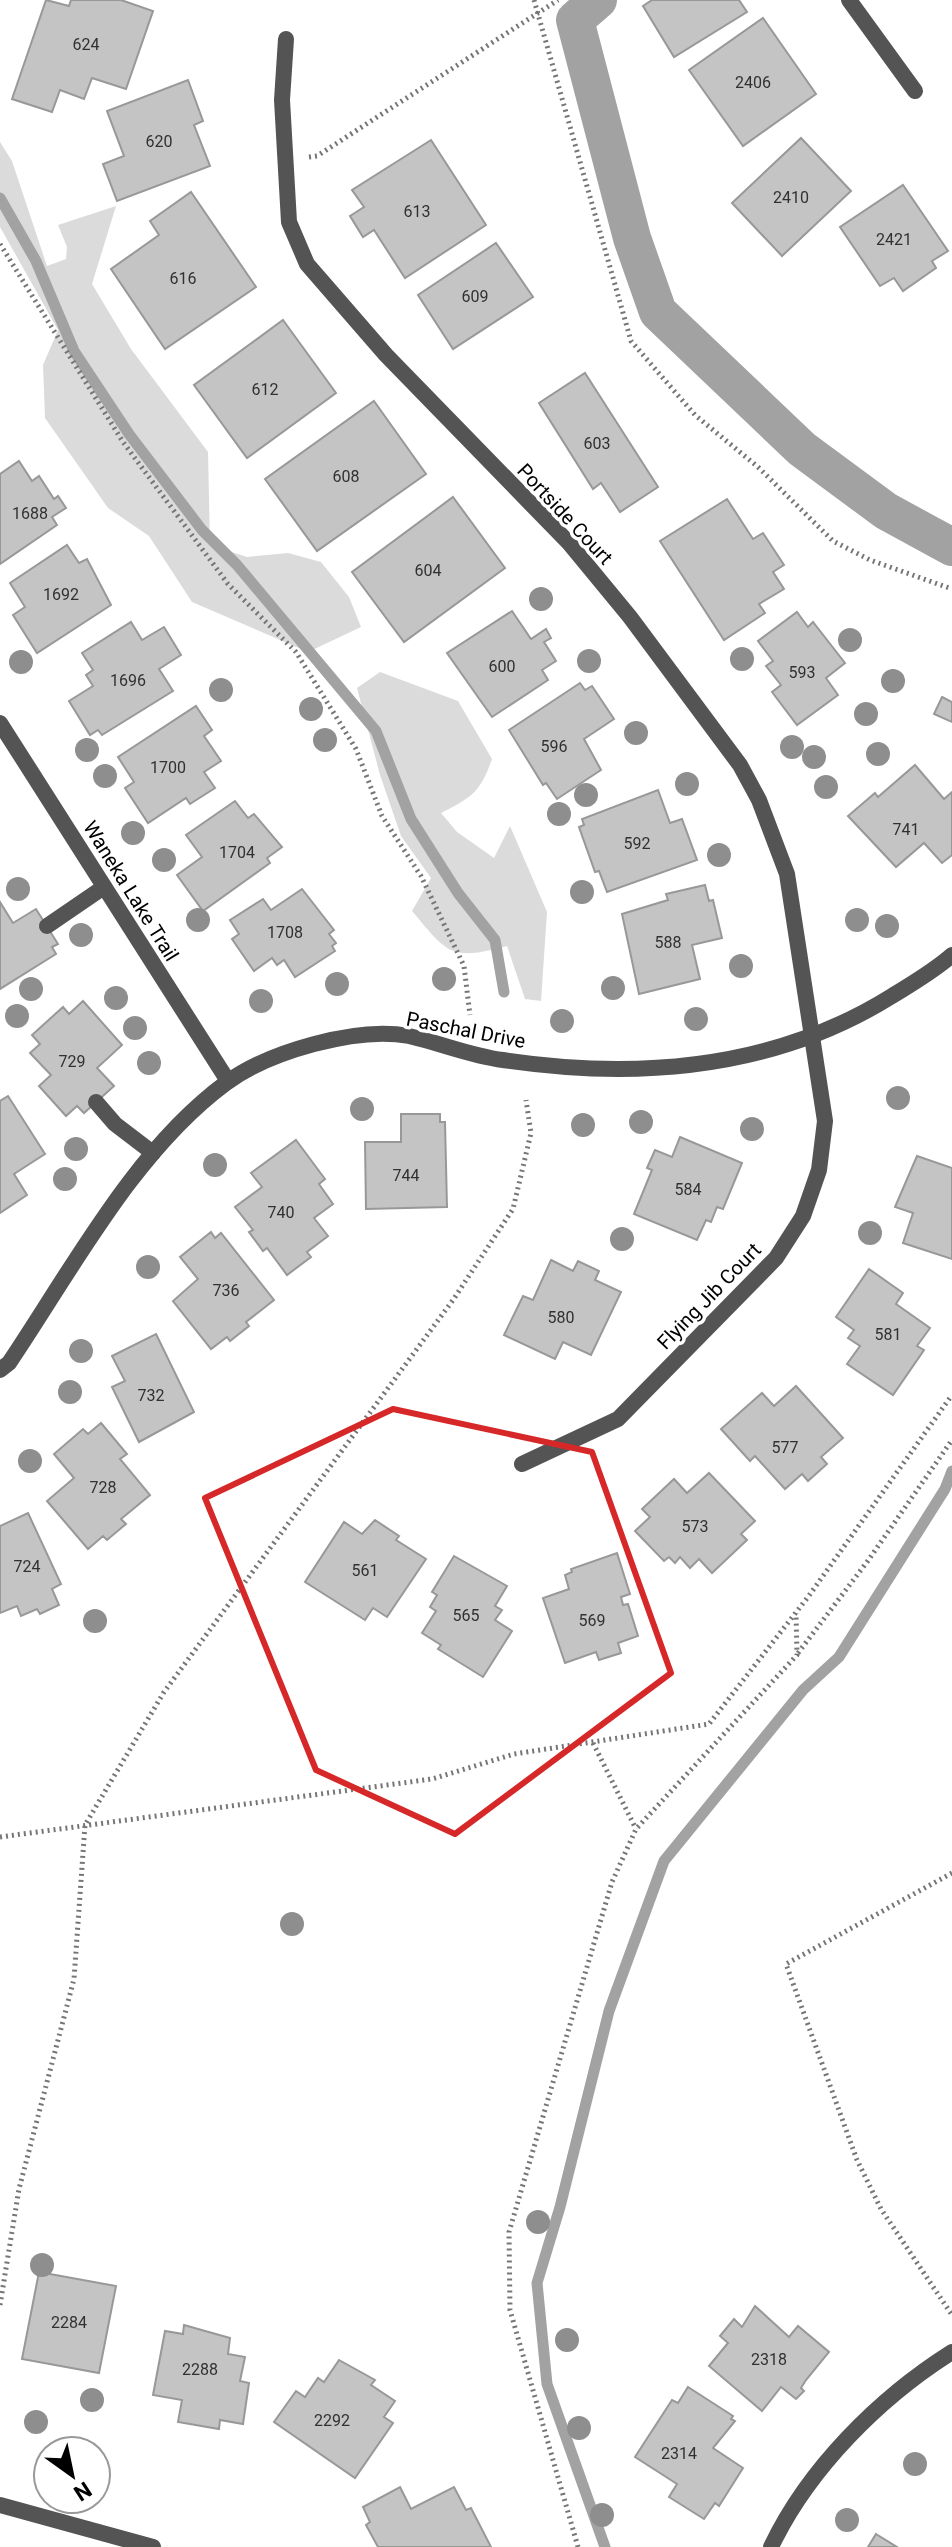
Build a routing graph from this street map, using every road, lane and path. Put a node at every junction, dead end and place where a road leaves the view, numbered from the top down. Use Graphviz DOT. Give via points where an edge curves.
graph roads {
  1 [pos="534,0"];
  2 [pos="558,0"];
  3 [pos="849,0"];
  4 [pos="536,12"];
  5 [pos="286,39"];
  6 [pos="915,91"];
  7 [pos="284,161"];
  8 [pos="0,244"];
  9 [pos="952,589"];
  10 [pos="0,723"];
  11 [pos="104,887"];
  12 [pos="47,926"];
  13 [pos="952,955"];
  14 [pos="470,1015"];
  15 [pos="812,1037"];
  16 [pos="228,1081"];
  17 [pos="526,1100"];
  18 [pos="96,1102"];
  19 [pos="153,1153"];
  20 [pos="0,1370"];
  21 [pos="952,1395"];
  22 [pos="952,1440"];
  23 [pos="522,1464"];
  24 [pos="796,1613"];
  25 [pos="797,1655"];
  26 [pos="593,1743"];
  27 [pos="85,1825"];
  28 [pos="636,1829"];
  29 [pos="0,1837"];
  30 [pos="952,1873"];
  31 [pos="0,2305"];
  32 [pos="952,2315"];
  33 [pos="952,2352"];
  34 [pos="0,2505"];
  35 [pos="153,2547"];
  36 [pos="578,2547"];
  37 [pos="771,2547"];
  1 -- 4 [label="path"];
  2 -- 4 [label="path"];
  3 -- 6 [label="street"];
  4 -- 7 [label="path" via="317,156"];
  4 -- 9 [label="path" via="631,341 695,415 758,467 833,541"];
  5 -- 7 [label="street, Portside Court"];
  7 -- 15 [label="street, Portside Court" via="289,222 307,264 386,355 569,543 740,765 787,874"];
  8 -- 14 [label="path" via="123,442 228,584 296,652 349,737 382,816 421,876 464,966"];
  10 -- 11 [label="street, Waneka Lake Trail"];
  11 -- 12 [label="street"];
  11 -- 16 [label="street, Waneka Lake Trail"];
  13 -- 15 [label="street, Paschal Drive" via="859,1016"];
  15 -- 16 [label="street, Paschal Drive" via="719,1063 619,1071 500,1060 406,1035 337,1038 272,1057"];
  15 -- 23 [label="street, Flying Jib Court" via="825,1121 819,1170 803,1216 776,1258 618,1419"];
  16 -- 19 [label="street, Paschal Drive" via="171,1128"];
  17 -- 27 [label="path" via="531,1133 513,1209 453,1300 164,1692"];
  18 -- 19 [label="street"];
  19 -- 20 [label="street, Paschal Drive"];
  21 -- 24 [label="path"];
  22 -- 25 [label="path"];
  24 -- 25 [label="path"];
  24 -- 26 [label="path" via="709,1724"];
  25 -- 28 [label="path"];
  26 -- 27 [label="path" via="514,1754 432,1779"];
  26 -- 28 [label="path"];
  27 -- 29 [label="path"];
  27 -- 31 [label="path" via="74,1979 19,2189"];
  28 -- 36 [label="path" via="612,1882 509,2232 510,2310"];
  30 -- 32 [label="path" via="786,1964 857,2160 881,2209"];
  33 -- 37 [label="street" via="884,2403 819,2472"];
  34 -- 35 [label="street"];
}
